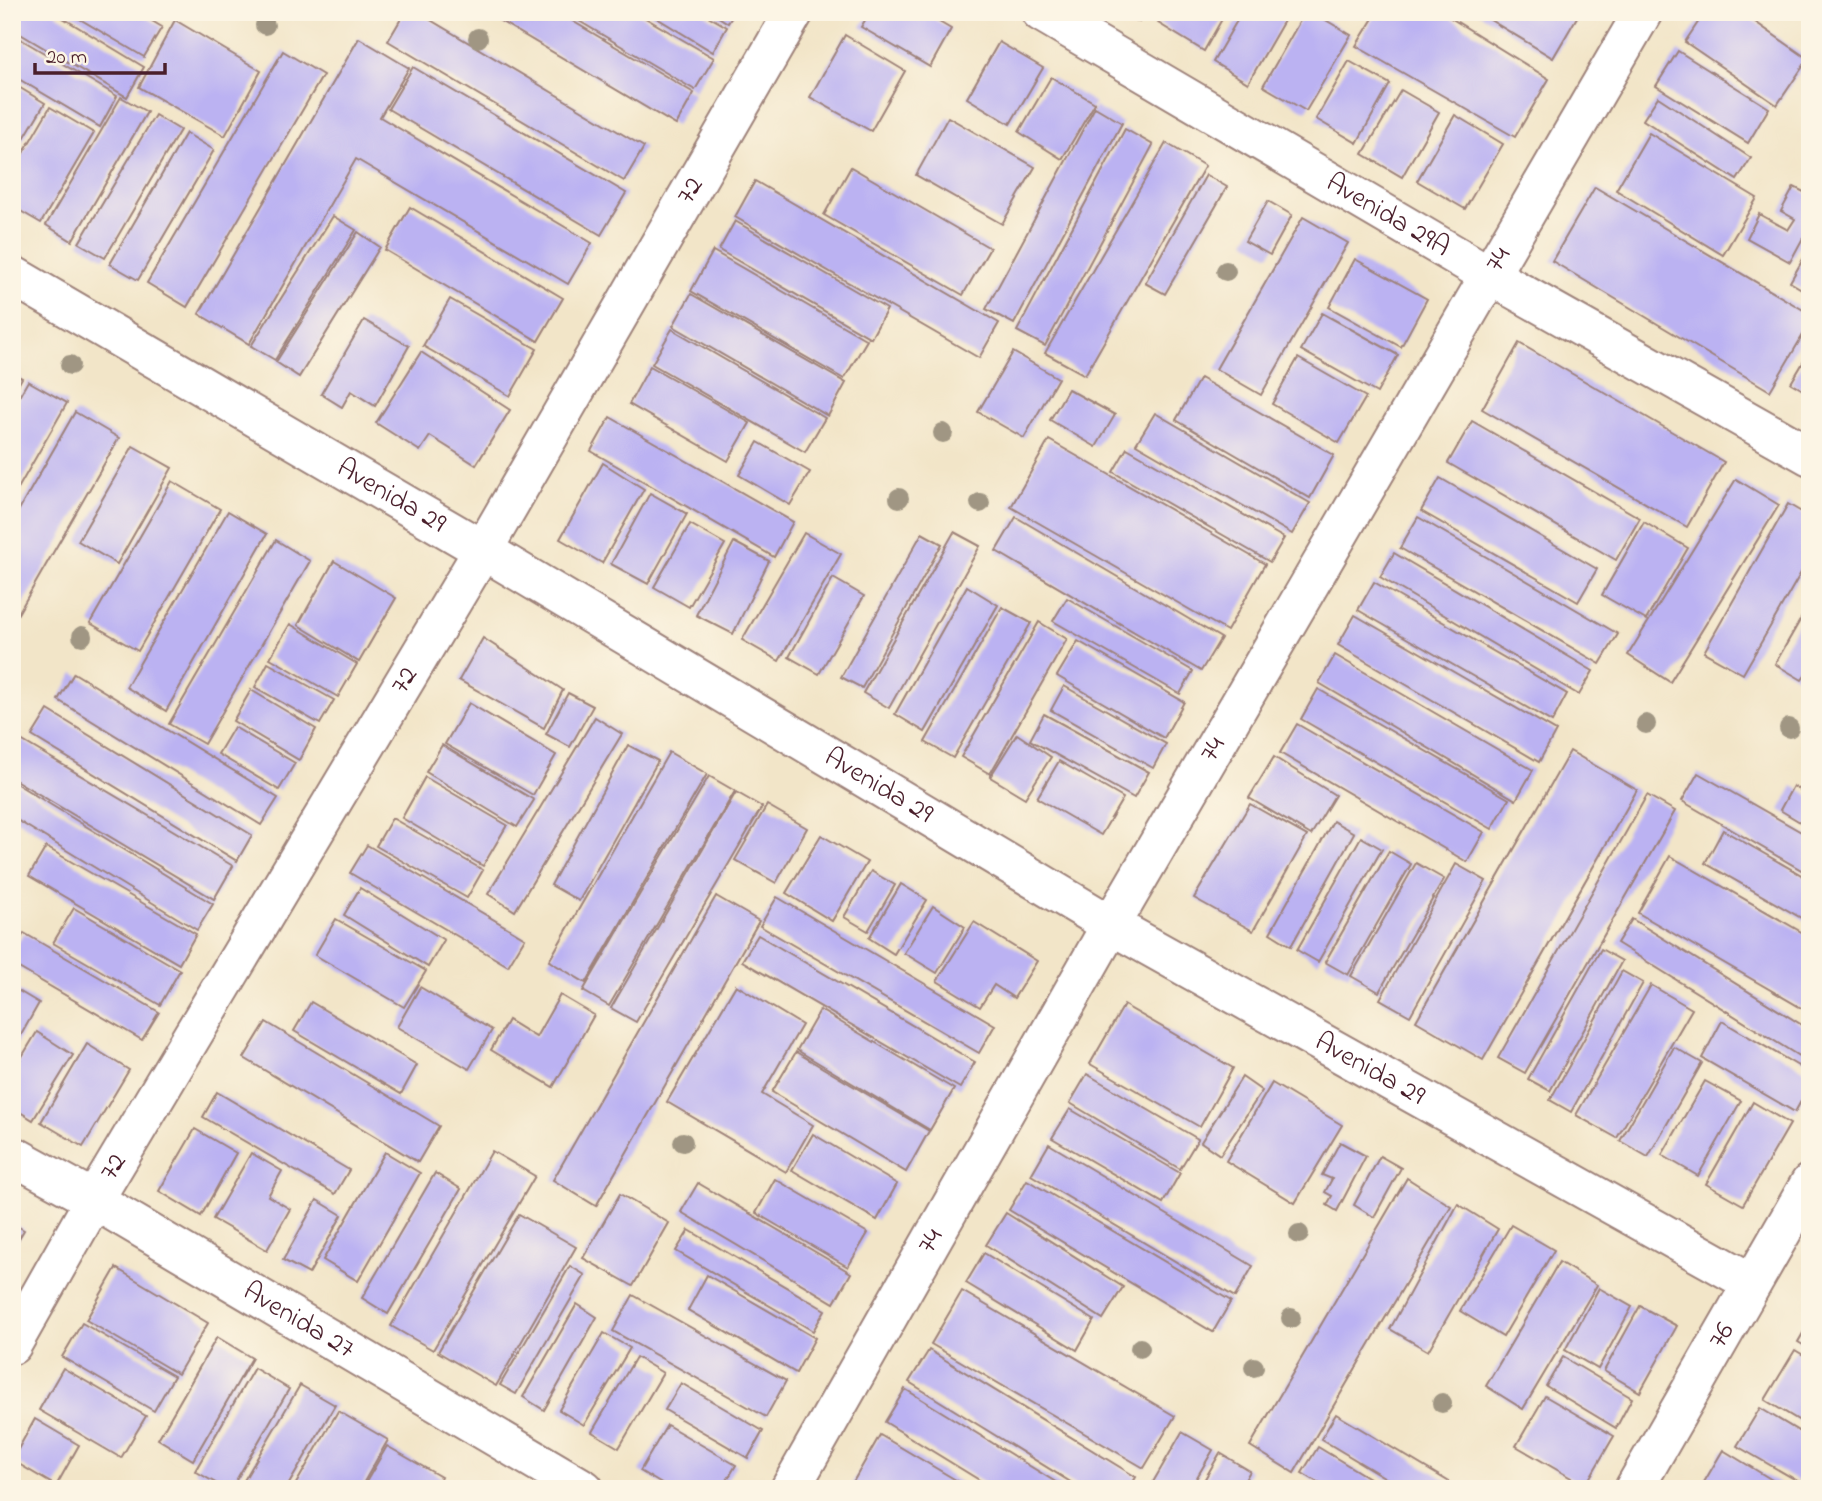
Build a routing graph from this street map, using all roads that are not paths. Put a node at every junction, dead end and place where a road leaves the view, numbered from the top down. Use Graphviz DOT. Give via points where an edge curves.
graph roads {
  1 [pos="794,12"];
  2 [pos="1041,12"];
  3 [pos="1643,12"];
  4 [pos="12,275"];
  5 [pos="1489,275"];
  6 [pos="1810,456"];
  7 [pos="483,550"];
  8 [pos="1111,925"];
  9 [pos="12,1155"];
  10 [pos="1810,1183"];
  11 [pos="94,1200"];
  12 [pos="1752,1283"];
  13 [pos="12,1345"];
  14 [pos="584,1489"];
  15 [pos="790,1489"];
  16 [pos="1634,1489"];
  1 -- 7 [label="street, 72"];
  2 -- 5 [label="street, Avenida 29A"];
  3 -- 5 [label="street, 74"];
  4 -- 7 [label="street, Avenida 29"];
  5 -- 6 [label="street, Avenida 29A"];
  5 -- 8 [label="street, 74"];
  7 -- 8 [label="street, Avenida 29"];
  7 -- 11 [label="street, 72"];
  8 -- 12 [label="street, Avenida 29"];
  8 -- 15 [label="street, 74"];
  9 -- 11 [label="street, Avenida 27"];
  10 -- 12 [label="street, 76"];
  11 -- 13 [label="street, 72"];
  11 -- 14 [label="street, Avenida 27"];
  12 -- 16 [label="street, 76"];
}
